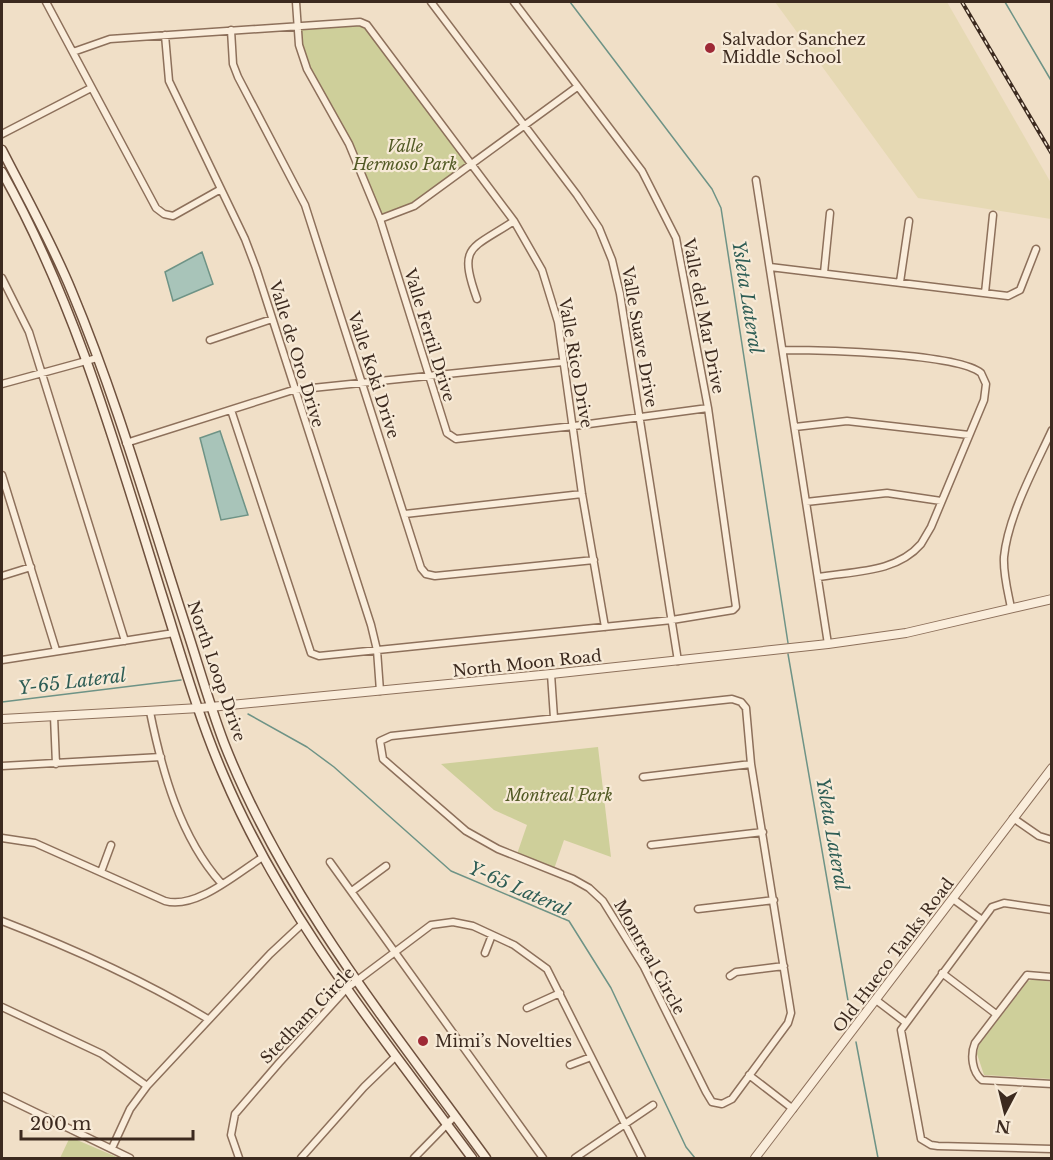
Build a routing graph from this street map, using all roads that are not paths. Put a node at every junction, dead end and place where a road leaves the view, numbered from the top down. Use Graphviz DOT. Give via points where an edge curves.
graph roads {
  1 [pos="46,2"];
  2 [pos="296,2"];
  3 [pos="431,2"];
  4 [pos="514,2"];
  5 [pos="297,26"];
  6 [pos="231,30"];
  7 [pos="165,35"];
  8 [pos="73,52"];
  9 [pos="577,87"];
  10 [pos="92,88"];
  11 [pos="524,124"];
  12 [pos="2,134"];
  13 [pos="2,150"];
  14 [pos="471,165"];
  15 [pos="2,171"];
  16 [pos="756,180"];
  17 [pos="221,189"];
  18 [pos="830,213"];
  19 [pos="993,214"];
  20 [pos="380,219"];
  21 [pos="513,221"];
  22 [pos="909,221"];
  23 [pos="1036,249"];
  24 [pos="770,267"];
  25 [pos="824,273"];
  26 [pos="2,278"];
  27 [pos="900,282"];
  28 [pos="985,293"];
  29 [pos="477,299"];
  30 [pos="272,320"];
  31 [pos="210,340"];
  32 [pos="783,350"];
  33 [pos="97,358"];
  34 [pos="86,362"];
  35 [pos="563,362"];
  36 [pos="42,372"];
  37 [pos="427,375"];
  38 [pos="362,381"];
  39 [pos="2,384"];
  40 [pos="293,390"];
  41 [pos="708,408"];
  42 [pos="231,410"];
  43 [pos="641,417"];
  44 [pos="574,426"];
  45 [pos="795,428"];
  46 [pos="1052,430"];
  47 [pos="969,435"];
  48 [pos="126,443"];
  49 [pos="2,476"];
  50 [pos="4,494"];
  51 [pos="582,494"];
  52 [pos="941,501"];
  53 [pos="806,502"];
  54 [pos="405,514"];
  55 [pos="594,560"];
  56 [pos="31,567"];
  57 [pos="2,576"];
  58 [pos="818,577"];
  59 [pos="1052,598"];
  60 [pos="1011,608"];
  61 [pos="672,620"];
  62 [pos="605,627"];
  63 [pos="174,633"];
  64 [pos="125,640"];
  65 [pos="828,644"];
  66 [pos="56,650"];
  67 [pos="377,650"];
  68 [pos="2,660"];
  69 [pos="678,661"];
  70 [pos="551,674"];
  71 [pos="380,691"];
  72 [pos="212,707"];
  73 [pos="200,708"];
  74 [pos="150,712"];
  75 [pos="54,716"];
  76 [pos="554,718"];
  77 [pos="2,719"];
  78 [pos="161,757"];
  79 [pos="56,764"];
  80 [pos="752,764"];
  81 [pos="2,766"];
  82 [pos="1052,768"];
  83 [pos="643,777"];
  84 [pos="1013,818"];
  85 [pos="763,832"];
  86 [pos="2,838"];
  87 [pos="1052,840"];
  88 [pos="111,845"];
  89 [pos="651,845"];
  90 [pos="263,857"];
  91 [pos="330,862"];
  92 [pos="386,866"];
  93 [pos="101,872"];
  94 [pos="221,883"];
  95 [pos="352,891"];
  96 [pos="953,898"];
  97 [pos="774,900"];
  98 [pos="698,909"];
  99 [pos="1052,910"];
  100 [pos="2,921"];
  101 [pos="982,921"];
  102 [pos="301,925"];
  103 [pos="492,935"];
  104 [pos="393,951"];
  105 [pos="485,953"];
  106 [pos="784,966"];
  107 [pos="942,973"];
  108 [pos="730,975"];
  109 [pos="1052,977"];
  110 [pos="357,980"];
  111 [pos="347,988"];
  112 [pos="560,993"];
  113 [pos="876,1000"];
  114 [pos="2,1007"];
  115 [pos="527,1008"];
  116 [pos="996,1014"];
  117 [pos="208,1019"];
  118 [pos="905,1022"];
  119 [pos="395,1057"];
  120 [pos="591,1057"];
  121 [pos="570,1065"];
  122 [pos="749,1075"];
  123 [pos="1052,1084"];
  124 [pos="147,1086"];
  125 [pos="2,1096"];
  126 [pos="653,1105"];
  127 [pos="793,1109"];
  128 [pos="455,1116"];
  129 [pos="446,1124"];
  130 [pos="625,1125"];
  131 [pos="112,1148"];
  132 [pos="1052,1149"];
  133 [pos="130,1158"];
  134 [pos="239,1158"];
  135 [pos="301,1158"];
  136 [pos="414,1158"];
  137 [pos="472,1158"];
  138 [pos="486,1158"];
  139 [pos="543,1158"];
  140 [pos="575,1158"];
  141 [pos="642,1158"];
  142 [pos="755,1158"];
  1 -- 8 [label="street"];
  2 -- 5 [label="street, Valle Fertil Drive"];
  3 -- 11 [label="street, Valle Suave Drive"];
  4 -- 9 [label="street, Valle del Mar Drive"];
  5 -- 6 [label="street, Valle Rico Drive"];
  5 -- 14 [label="street, Valle Rico Drive" via="360,22 367,25"];
  5 -- 20 [label="street, Valle Fertil Drive" via="307,69 349,144"];
  6 -- 7 [label="street, Valle Rico Drive"];
  6 -- 38 [label="street, Valle Koki Drive" via="233,64 305,205"];
  7 -- 8 [label="street, Valle Rico Drive" via="110,39"];
  7 -- 17 [label="street, Valle de Oro Drive" via="169,81"];
  8 -- 10 [label="street"];
  9 -- 11 [label="street"];
  9 -- 41 [label="street, Valle del Mar Drive" via="642,171 676,238"];
  10 -- 12 [label="street"];
  10 -- 17 [label="street" via="156,208 173,216"];
  11 -- 14 [label="street"];
  11 -- 43 [label="street, Valle Suave Drive" via="598,228 612,260"];
  13 -- 33 [label="main road, North Loop Drive" via="58,258"];
  14 -- 20 [label="street" via="414,206"];
  14 -- 21 [label="street, Valle Rico Drive"];
  15 -- 34 [label="main road, North Loop Drive" via="60,292"];
  16 -- 24 [label="street"];
  17 -- 30 [label="street, Valle de Oro Drive" via="245,238"];
  18 -- 25 [label="street"];
  19 -- 28 [label="street"];
  20 -- 37 [label="street, Valle Fertil Drive"];
  21 -- 29 [label="street" via="472,249 467,259 466,269"];
  21 -- 35 [label="street, Valle Rico Drive" via="542,270"];
  22 -- 27 [label="street"];
  23 -- 28 [label="street" via="1018,293"];
  24 -- 25 [label="street"];
  24 -- 32 [label="street"];
  25 -- 27 [label="street"];
  26 -- 36 [label="street" via="29,332"];
  27 -- 28 [label="street"];
  30 -- 31 [label="street"];
  30 -- 40 [label="street, Valle de Oro Drive"];
  32 -- 45 [label="street"];
  32 -- 47 [label="street" via="837,351 971,366 983,376 986,389"];
  33 -- 34 [label="street"];
  33 -- 48 [label="main road, North Loop Drive"];
  34 -- 36 [label="street"];
  34 -- 63 [label="main road, North Loop Drive"];
  35 -- 37 [label="street"];
  35 -- 44 [label="street, Valle Rico Drive"];
  36 -- 39 [label="street"];
  36 -- 64 [label="street"];
  37 -- 38 [label="street"];
  37 -- 44 [label="street, Valle Fertil Drive" via="447,432 456,439"];
  38 -- 40 [label="street"];
  38 -- 54 [label="street, Valle Koki Drive"];
  40 -- 42 [label="street"];
  40 -- 67 [label="street, Valle de Oro Drive"];
  41 -- 43 [label="street, Valle Fertil Drive"];
  41 -- 61 [label="street, Valle del Mar Drive" via="737,600 733,610"];
  42 -- 48 [label="street"];
  42 -- 67 [label="street" via="311,653 319,656"];
  43 -- 44 [label="street, Valle Fertil Drive"];
  43 -- 61 [label="street, Valle Suave Drive"];
  44 -- 51 [label="street, Valle Rico Drive"];
  45 -- 47 [label="street" via="859,422"];
  45 -- 53 [label="street"];
  46 -- 60 [label="street" via="1007,540 1004,566"];
  47 -- 52 [label="street"];
  48 -- 72 [label="main road, North Loop Drive"];
  49 -- 50 [label="street"];
  50 -- 56 [label="street"];
  51 -- 54 [label="street"];
  51 -- 55 [label="street, Valle Rico Drive"];
  52 -- 53 [label="street" via="887,493"];
  52 -- 58 [label="street" via="924,539 908,557 887,566"];
  53 -- 58 [label="street"];
  54 -- 55 [label="street, Valle Koki Drive" via="426,574"];
  55 -- 62 [label="street, Valle Rico Drive"];
  56 -- 57 [label="street"];
  56 -- 66 [label="street"];
  58 -- 65 [label="street"];
  59 -- 60 [label="street, North Moon Road"];
  60 -- 65 [label="street, North Moon Road" via="906,633"];
  61 -- 62 [label="street"];
  61 -- 69 [label="street, Valle Suave Drive"];
  62 -- 67 [label="street"];
  63 -- 64 [label="street"];
  63 -- 73 [label="main road, North Loop Drive"];
  64 -- 66 [label="street"];
  65 -- 69 [label="street, North Moon Road"];
  66 -- 68 [label="street"];
  67 -- 71 [label="street, Valle de Oro Drive"];
  69 -- 70 [label="street, North Moon Road"];
  70 -- 71 [label="street, North Moon Road"];
  70 -- 76 [label="street"];
  71 -- 72 [label="street, North Moon Road"];
  72 -- 73 [label="street, North Moon Road"];
  72 -- 110 [label="main road, North Loop Drive" via="224,743 284,868"];
  73 -- 74 [label="street, North Moon Road"];
  73 -- 90 [label="main road, North Loop Drive" via="222,773"];
  74 -- 75 [label="street, North Moon Road"];
  74 -- 78 [label="street"];
  75 -- 77 [label="street, North Moon Road"];
  75 -- 79 [label="street"];
  76 -- 80 [label="street, Montreal Circle" via="732,699 746,708"];
  76 -- 122 [label="street, Montreal Circle" via="391,736 380,741 380,751 383,759 482,842 573,879 603,901 644,967 712,1102 722,1104 732,1099"];
  78 -- 79 [label="street"];
  78 -- 94 [label="street" via="188,832 206,866"];
  79 -- 81 [label="street"];
  80 -- 83 [label="street"];
  80 -- 85 [label="street, Montreal Circle"];
  82 -- 84 [label="street, Old Hueco Tanks Road"];
  84 -- 87 [label="street" via="1039,837"];
  84 -- 96 [label="street, Old Hueco Tanks Road"];
  85 -- 89 [label="street"];
  85 -- 97 [label="street, Montreal Circle"];
  86 -- 93 [label="street" via="31,841"];
  88 -- 93 [label="street"];
  90 -- 94 [label="street"];
  90 -- 102 [label="main road, North Loop Drive"];
  91 -- 95 [label="street"];
  92 -- 95 [label="street"];
  93 -- 94 [label="street" via="178,903 192,901"];
  95 -- 104 [label="street"];
  96 -- 101 [label="street"];
  96 -- 113 [label="street, Old Hueco Tanks Road"];
  97 -- 98 [label="street"];
  97 -- 106 [label="street, Montreal Circle"];
  99 -- 101 [label="street" via="1004,903 992,907"];
  100 -- 117 [label="street" via="157,990"];
  101 -- 107 [label="street"];
  102 -- 111 [label="main road, North Loop Drive"];
  102 -- 117 [label="street"];
  103 -- 104 [label="street, Stedham Circle" via="464,923 444,922 431,925"];
  103 -- 105 [label="street"];
  103 -- 112 [label="street, Stedham Circle" via="541,963"];
  104 -- 110 [label="street, Stedham Circle"];
  104 -- 139 [label="street"];
  106 -- 108 [label="street"];
  106 -- 122 [label="street, Montreal Circle" via="791,1013 788,1023"];
  107 -- 116 [label="street"];
  107 -- 118 [label="street"];
  109 -- 116 [label="street" via="1027,975"];
  110 -- 111 [label="street, Stedham Circle"];
  110 -- 128 [label="main road, North Loop Drive"];
  111 -- 119 [label="main road, North Loop Drive"];
  111 -- 134 [label="street, Stedham Circle" via="239,1107 231,1128"];
  112 -- 115 [label="street"];
  112 -- 120 [label="street, Stedham Circle"];
  113 -- 118 [label="street"];
  113 -- 127 [label="street, Old Hueco Tanks Road"];
  114 -- 124 [label="street" via="102,1054"];
  116 -- 123 [label="street" via="973,1047 975,1072 990,1082"];
  117 -- 124 [label="street"];
  118 -- 132 [label="street" via="901,1037 921,1139 925,1143"];
  119 -- 129 [label="main road, North Loop Drive"];
  119 -- 135 [label="street"];
  120 -- 121 [label="street"];
  120 -- 130 [label="street, Stedham Circle"];
  122 -- 127 [label="street"];
  124 -- 131 [label="street" via="130,1109"];
  125 -- 131 [label="street"];
  126 -- 130 [label="street"];
  127 -- 142 [label="street, Old Hueco Tanks Road"];
  128 -- 129 [label="street"];
  128 -- 138 [label="main road, North Loop Drive"];
  129 -- 136 [label="street"];
  129 -- 137 [label="main road, North Loop Drive"];
  130 -- 140 [label="street"];
  130 -- 141 [label="street, Stedham Circle"];
  131 -- 133 [label="street"];
}
